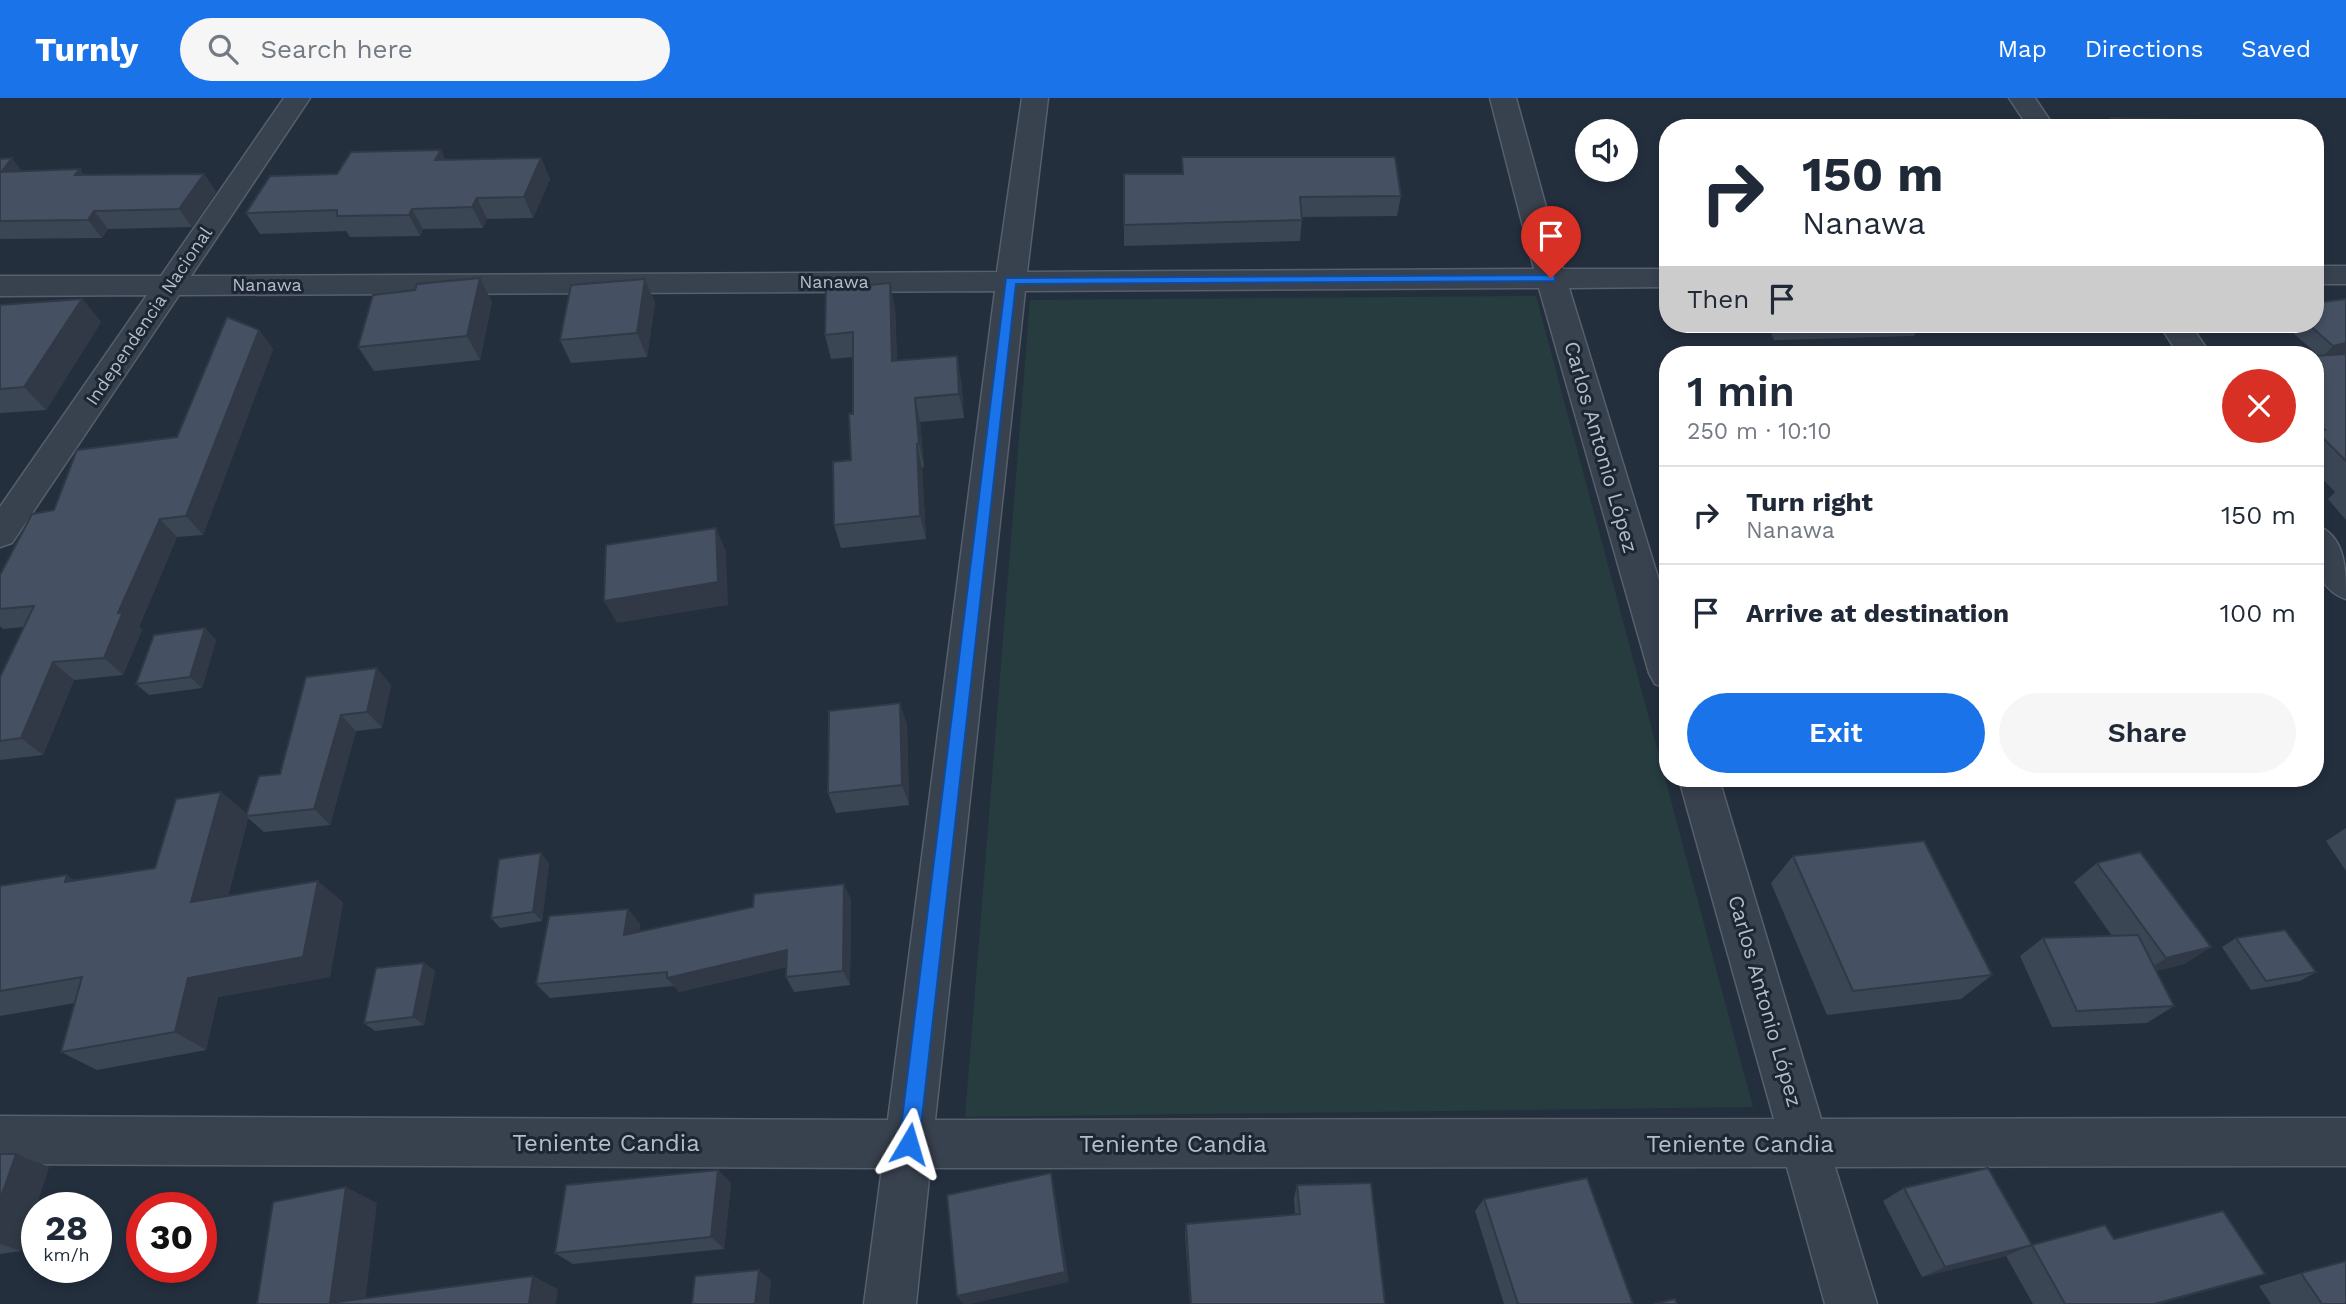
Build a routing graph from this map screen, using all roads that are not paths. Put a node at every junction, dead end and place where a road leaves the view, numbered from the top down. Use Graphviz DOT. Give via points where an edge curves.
graph roads {
  1 [pos="297,98"];
  2 [pos="1035,98"];
  3 [pos="1503,98"];
  4 [pos="2022,98"];
  5 [pos="2036,119"];
  6 [pos="2324,275"];
  7 [pos="2346,275"];
  8 [pos="1551,278"];
  9 [pos="1659,278"];
  10 [pos="1011,281"];
  11 [pos="169,285"];
  12 [pos="0,286"];
  13 [pos="0,534"];
  14 [pos="2324,552"];
  15 [pos="2346,585"];
  16 [pos="1659,643"];
  17 [pos="1701,787"];
  18 [pos="0,1140"];
  19 [pos="2346,1142"];
  20 [pos="909,1144"];
  21 [pos="1807,1144"];
  22 [pos="890,1304"];
  23 [pos="1852,1304"];
  1 -- 11 [label="street, Independencia Nacional"];
  2 -- 10 [label="street"];
  3 -- 8 [label="street, Carlos Antonio López"];
  4 -- 5 [label="street"];
  6 -- 7 [label="street"];
  8 -- 9 [label="street, Nanawa"];
  8 -- 10 [label="street, Nanawa"];
  8 -- 16 [label="street, Carlos Antonio López"];
  10 -- 11 [label="street, Nanawa"];
  10 -- 20 [label="street"];
  11 -- 12 [label="street, Nanawa"];
  11 -- 13 [label="street, Independencia Nacional"];
  14 -- 15 [label="street"];
  17 -- 21 [label="street, Carlos Antonio López"];
  18 -- 20 [label="street, Teniente Candia"];
  19 -- 21 [label="street, Teniente Candia"];
  20 -- 21 [label="street, Teniente Candia"];
  20 -- 22 [label="street"];
  21 -- 23 [label="street, Carlos Antonio López"];
}
